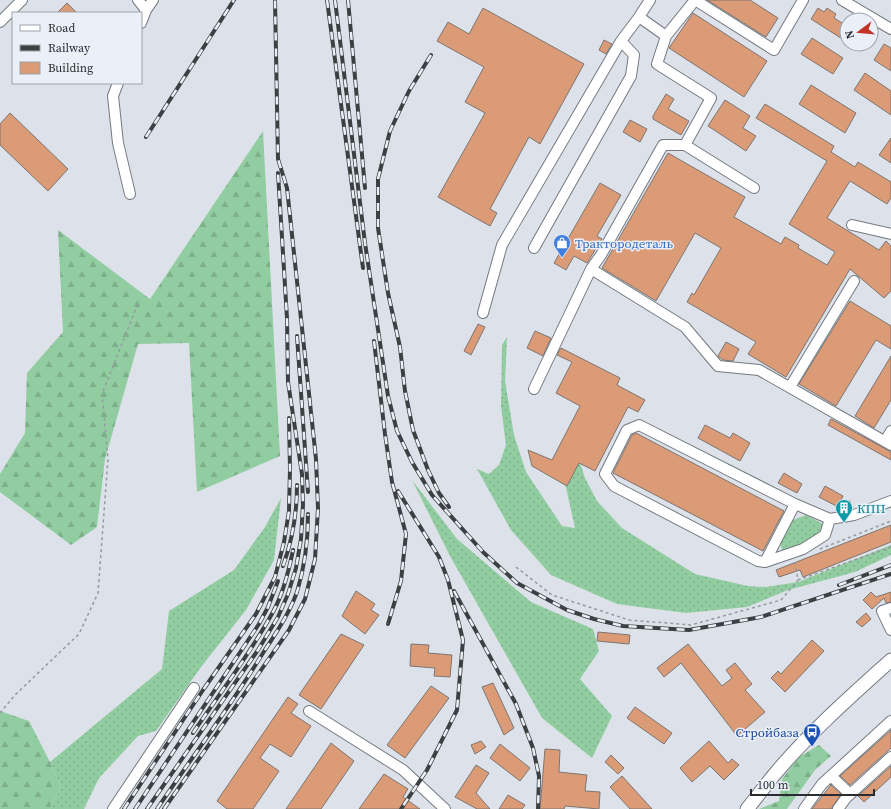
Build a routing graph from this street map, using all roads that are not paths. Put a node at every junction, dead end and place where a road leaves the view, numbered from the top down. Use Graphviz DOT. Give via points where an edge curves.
graph roads {
  1 [pos="22,0"];
  2 [pos="138,0"];
  3 [pos="153,0"];
  4 [pos="650,0"];
  5 [pos="803,0"];
  6 [pos="842,0"];
  7 [pos="146,10"];
  8 [pos="640,17"];
  9 [pos="142,20"];
  10 [pos="0,22"];
  11 [pos="891,29"];
  12 [pos="666,36"];
  13 [pos="622,41"];
  14 [pos="118,84"];
  15 [pos="685,145"];
  16 [pos="754,188"];
  17 [pos="130,194"];
  18 [pos="852,225"];
  19 [pos="891,234"];
  20 [pos="534,248"];
  21 [pos="591,270"];
  22 [pos="854,281"];
  23 [pos="483,313"];
  24 [pos="790,387"];
  25 [pos="534,389"];
  26 [pos="891,431"];
  27 [pos="888,443"];
  28 [pos="891,502"];
  29 [pos="795,504"];
  30 [pos="830,519"];
  31 [pos="765,562"];
  32 [pos="891,608"];
  33 [pos="891,630"];
  34 [pos="891,660"];
  35 [pos="194,688"];
  36 [pos="309,711"];
  37 [pos="891,721"];
  38 [pos="891,757"];
  39 [pos="831,776"];
  40 [pos="850,794"];
  41 [pos="113,809"];
  42 [pos="445,809"];
  43 [pos="748,809"];
  44 [pos="804,809"];
  45 [pos="838,809"];
  1 -- 10 [label="street"];
  2 -- 7 [label="street"];
  3 -- 7 [label="street"];
  4 -- 8 [label="street"];
  5 -- 12 [label="street" via="774,50 695,0"];
  6 -- 11 [label="street"];
  7 -- 9 [label="street"];
  8 -- 12 [label="street"];
  8 -- 13 [label="street"];
  12 -- 15 [label="street" via="657,64 712,98"];
  13 -- 20 [label="street" via="634,55 630,76"];
  13 -- 23 [label="street" via="502,245"];
  14 -- 17 [label="street" via="113,96 118,143"];
  15 -- 16 [label="street"];
  15 -- 21 [label="street" via="663,144"];
  18 -- 19 [label="street"];
  21 -- 24 [label="street" via="684,327 718,366 758,370"];
  21 -- 25 [label="street"];
  22 -- 24 [label="street"];
  24 -- 27 [label="street"];
  26 -- 27 [label="street"];
  28 -- 30 [label="street" via="854,515"];
  29 -- 30 [label="street"];
  29 -- 31 [label="street"];
  29 -- 31 [label="street" via="639,425 627,430 605,474 614,486 758,561"];
  30 -- 31 [label="street" via="825,535 803,549"];
  32 -- 33 [label="street" via="882,611"];
  34 -- 43 [label="main road" via="805,741"];
  35 -- 41 [label="street"];
  36 -- 42 [label="street" via="403,770"];
  37 -- 39 [label="street"];
  38 -- 40 [label="street"];
  39 -- 40 [label="street"];
  39 -- 44 [label="street"];
  40 -- 45 [label="street"];
}
